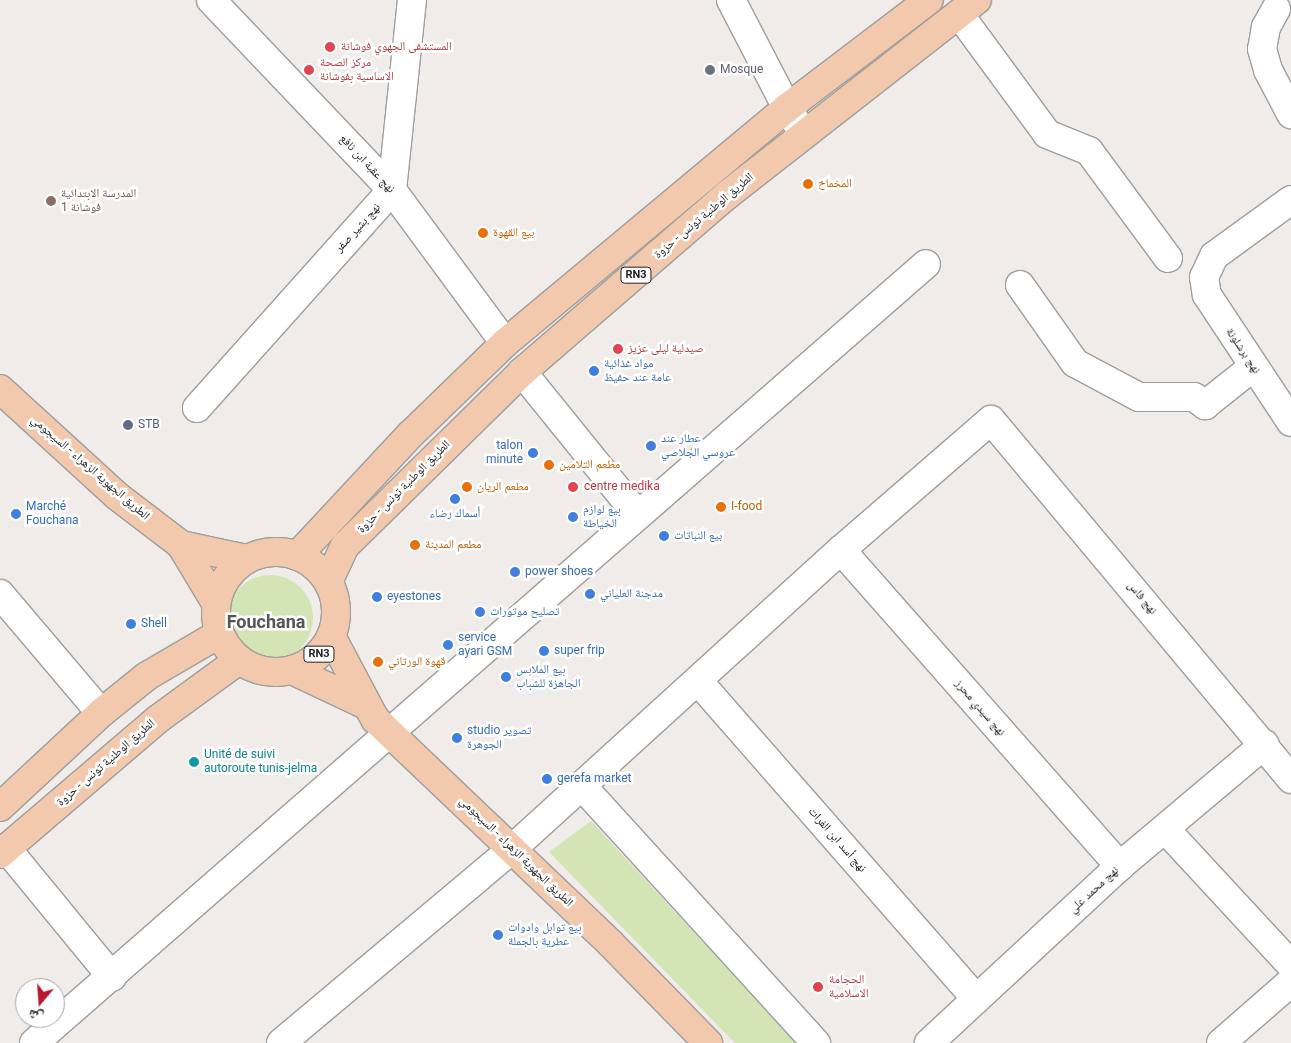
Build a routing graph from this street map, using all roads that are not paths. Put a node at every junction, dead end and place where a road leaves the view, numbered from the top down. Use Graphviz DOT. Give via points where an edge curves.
graph roads {
  1 [pos="211,0"];
  2 [pos="412,0"];
  3 [pos="730,0"];
  4 [pos="929,0"];
  5 [pos="968,7"];
  6 [pos="1276,9"];
  7 [pos="786,108"];
  8 [pos="1291,114"];
  9 [pos="804,134"];
  10 [pos="392,190"];
  11 [pos="1291,200"];
  12 [pos="1168,258"];
  13 [pos="926,264"];
  14 [pos="1020,285"];
  15 [pos="505,344"];
  16 [pos="1254,367"];
  17 [pos="522,372"];
  18 [pos="0,389"];
  19 [pos="197,408"];
  20 [pos="1291,422"];
  21 [pos="637,514"];
  22 [pos="182,545"];
  23 [pos="841,550"];
  24 [pos="297,556"];
  25 [pos="247,559"];
  26 [pos="328,582"];
  27 [pos="0,594"];
  28 [pos="216,603"];
  29 [pos="219,634"];
  30 [pos="331,636"];
  31 [pos="239,660"];
  32 [pos="292,670"];
  33 [pos="698,681"];
  34 [pos="366,705"];
  35 [pos="101,713"];
  36 [pos="390,734"];
  37 [pos="1264,744"];
  38 [pos="1291,779"];
  39 [pos="582,786"];
  40 [pos="0,807"];
  41 [pos="1166,830"];
  42 [pos="512,849"];
  43 [pos="3,851"];
  44 [pos="1120,866"];
  45 [pos="1291,965"];
  46 [pos="112,977"];
  47 [pos="1291,982"];
  48 [pos="976,999"];
  49 [pos="296,1038"];
  50 [pos="34,1043"];
  51 [pos="708,1043"];
  52 [pos="816,1043"];
  53 [pos="930,1043"];
  54 [pos="1221,1043"];
  1 -- 10 [label="street, نهج عقبة ابن نافع"];
  2 -- 10 [label="street"];
  3 -- 7 [label="street"];
  4 -- 7 [label="main road, RN3"];
  5 -- 9 [label="main road, الطريق الوطنية تونس - حزوة / RN3"];
  5 -- 12 [label="street" via="1047,134 1089,151"];
  6 -- 8 [label="street" via="1266,27 1262,49 1268,70"];
  7 -- 9 [label="street"];
  7 -- 15 [label="main road, RN3"];
  9 -- 17 [label="main road, الطريق الوطنية تونس - حزوة / RN3"];
  10 -- 15 [label="street, نهج عقبة ابن نافع"];
  10 -- 19 [label="street, نهج بشير صفر"];
  11 -- 16 [label="street, نهج برشلونة" via="1214,256 1204,277 1207,295"];
  13 -- 21 [label="street"];
  14 -- 16 [label="street" via="1076,362 1139,397 1194,397 1205,406"];
  15 -- 24 [label="main road, RN3" via="410,434"];
  16 -- 20 [label="street, نهج برشلونة"];
  17 -- 21 [label="street"];
  17 -- 26 [label="main road, الطريق الوطنية تونس - حزوة / RN3" via="345,546"];
  18 -- 22 [label="main road, الطريق الجهوية الزهراء - السيجومي" via="117,496"];
  21 -- 36 [label="street"];
  22 -- 25 [label="main road, الطريق الجهوية الزهراء - السيجومي"];
  22 -- 28 [label="main road, الطريق الجهوية الزهراء - السيجومي"];
  23 -- 33 [label="street"];
  23 -- 37 [label="street, نهج فاس" via="991,420"];
  23 -- 44 [label="street, نهج سيدي محرز"];
  24 -- 25 [label="main road, RN3" via="272,552"];
  24 -- 26 [label="main road, RN3" via="314,566"];
  25 -- 28 [label="main road, RN3" via="222,585"];
  26 -- 30 [label="main road, RN3" via="335,608"];
  27 -- 35 [label="street"];
  28 -- 29 [label="main road, RN3"];
  29 -- 31 [label="main road, RN3"];
  29 -- 35 [label="main road" via="147,676"];
  30 -- 32 [label="main road, RN3" via="309,663"];
  30 -- 34 [label="main road, الطريق الجهوية الزهراء - السيجومي"];
  31 -- 32 [label="main road, RN3" via="256,669"];
  31 -- 43 [label="main road, الطريق الوطنية تونس - حزوة" via="158,718"];
  32 -- 34 [label="main road, الطريق الجهوية الزهراء - السيجومي"];
  33 -- 39 [label="street"];
  33 -- 48 [label="street, نهج أسد ابن الفرات"];
  34 -- 36 [label="main road, الطريق الجهوية الزهراء - السيجومي"];
  35 -- 40 [label="main road"];
  36 -- 42 [label="main road, الطريق الجهوية الزهراء - السيجومي"];
  36 -- 46 [label="street"];
  37 -- 38 [label="street, نهج فاس"];
  37 -- 41 [label="street, نهج محمد علي"];
  39 -- 42 [label="street"];
  39 -- 52 [label="street"];
  41 -- 44 [label="street, نهج محمد علي"];
  41 -- 45 [label="street"];
  42 -- 49 [label="street"];
  42 -- 51 [label="main road, الطريق الجهوية الزهراء - السيجومي"];
  43 -- 46 [label="street"];
  44 -- 48 [label="street, نهج محمد علي"];
  46 -- 50 [label="street"];
  47 -- 54 [label="street"];
  48 -- 53 [label="street, نهج محمد علي"];
}
